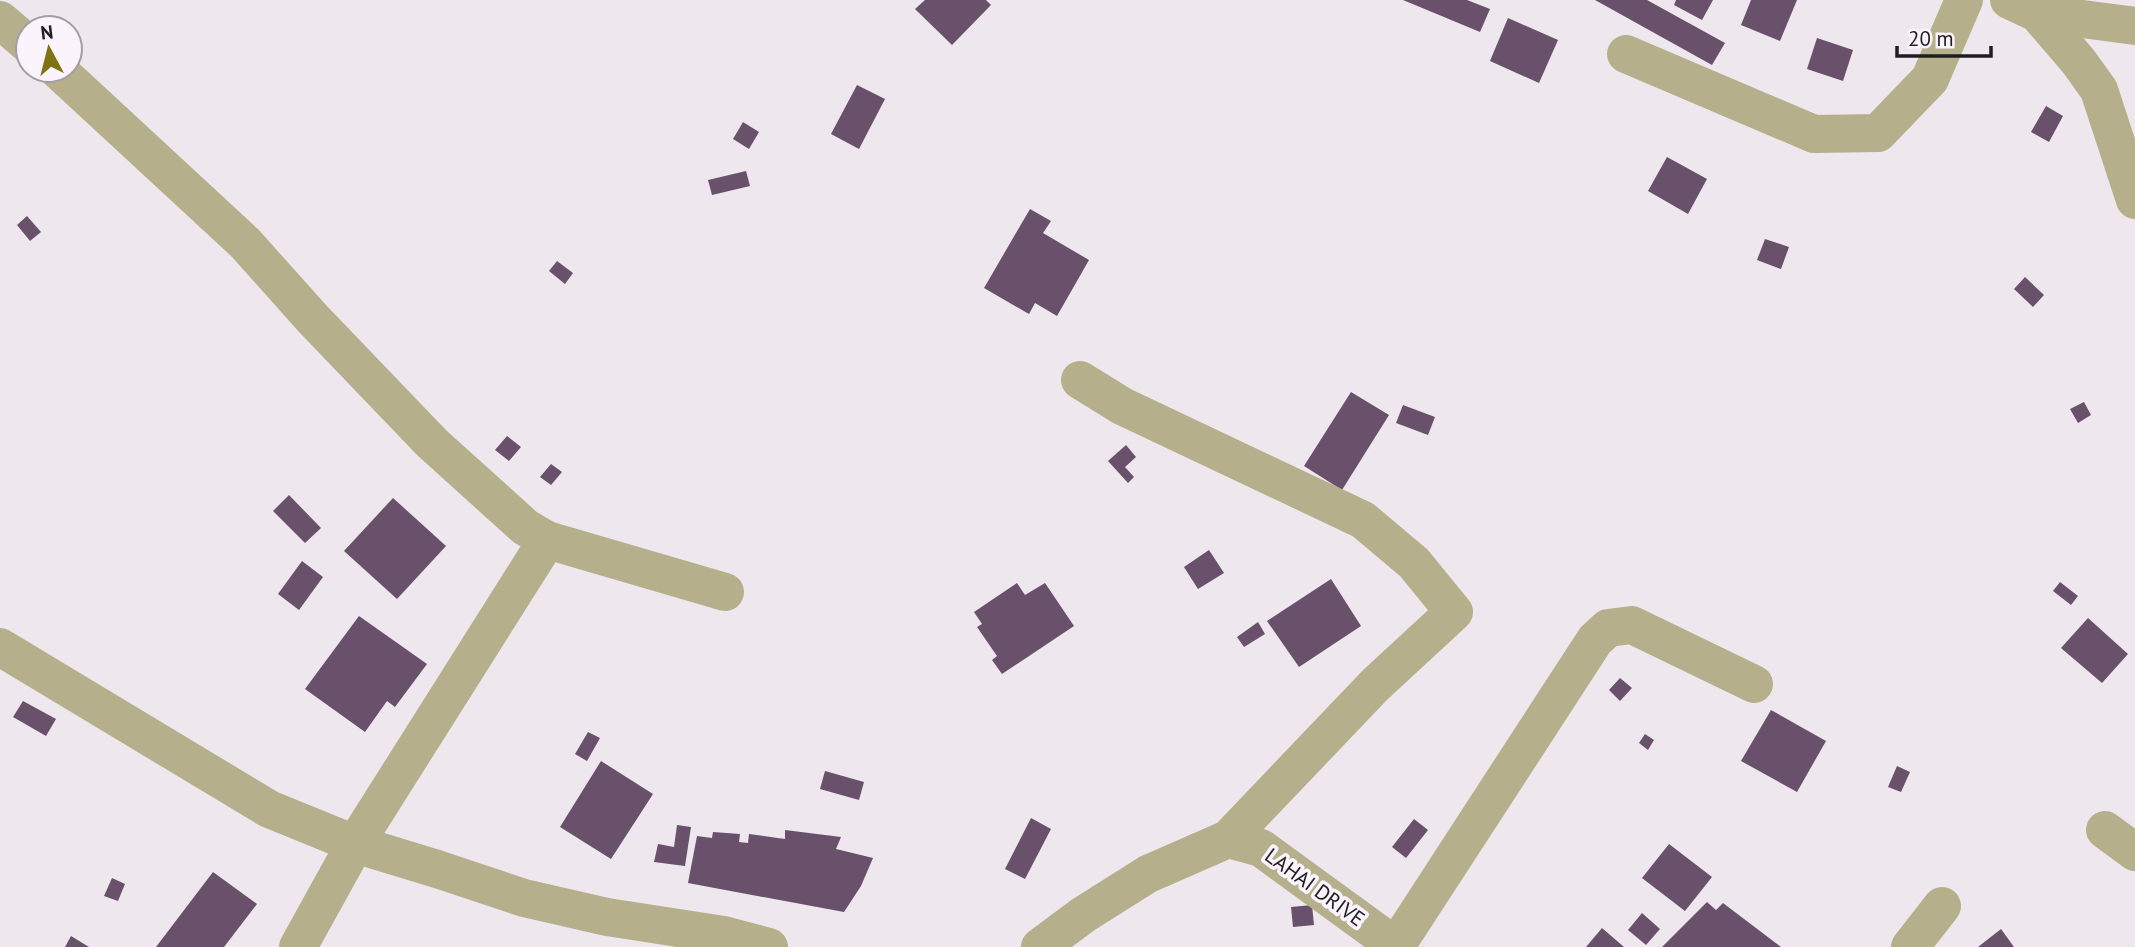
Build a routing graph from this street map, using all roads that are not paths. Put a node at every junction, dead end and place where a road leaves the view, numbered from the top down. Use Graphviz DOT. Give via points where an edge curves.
graph roads {
  1 [pos="1964,0"];
  2 [pos="2023,6"];
  3 [pos="0,20"];
  4 [pos="2135,26"];
  5 [pos="14,32"];
  6 [pos="1626,54"];
  7 [pos="73,84"];
  8 [pos="2135,200"];
  9 [pos="1080,380"];
  10 [pos="547,540"];
  11 [pos="725,592"];
  12 [pos="0,647"];
  13 [pos="1754,684"];
  14 [pos="1228,839"];
  15 [pos="355,844"];
  16 [pos="1942,906"];
  17 [pos="1396,946"];
  18 [pos="298,947"];
  19 [pos="769,947"];
  20 [pos="1040,947"];
  21 [pos="1910,947"];
  1 -- 6 [label="street" via="1930,79 1878,133 1814,134"];
  2 -- 4 [label="street"];
  2 -- 8 [label="street" via="2080,62 2099,90"];
  3 -- 5 [label="street"];
  7 -- 10 [label="street" via="245,243 432,443 525,527"];
  9 -- 14 [label="street" via="1122,406 1363,520 1414,563 1454,612 1375,685"];
  10 -- 11 [label="street"];
  10 -- 15 [label="street"];
  12 -- 15 [label="street" via="269,809"];
  13 -- 17 [label="street" via="1632,625 1608,628 1595,640"];
  14 -- 17 [label="street, LAHAI DRIVE" via="1261,848"];
  14 -- 20 [label="street" via="1148,874"];
  15 -- 18 [label="street"];
  15 -- 19 [label="street" via="524,898"];
  16 -- 21 [label="street"];
}
